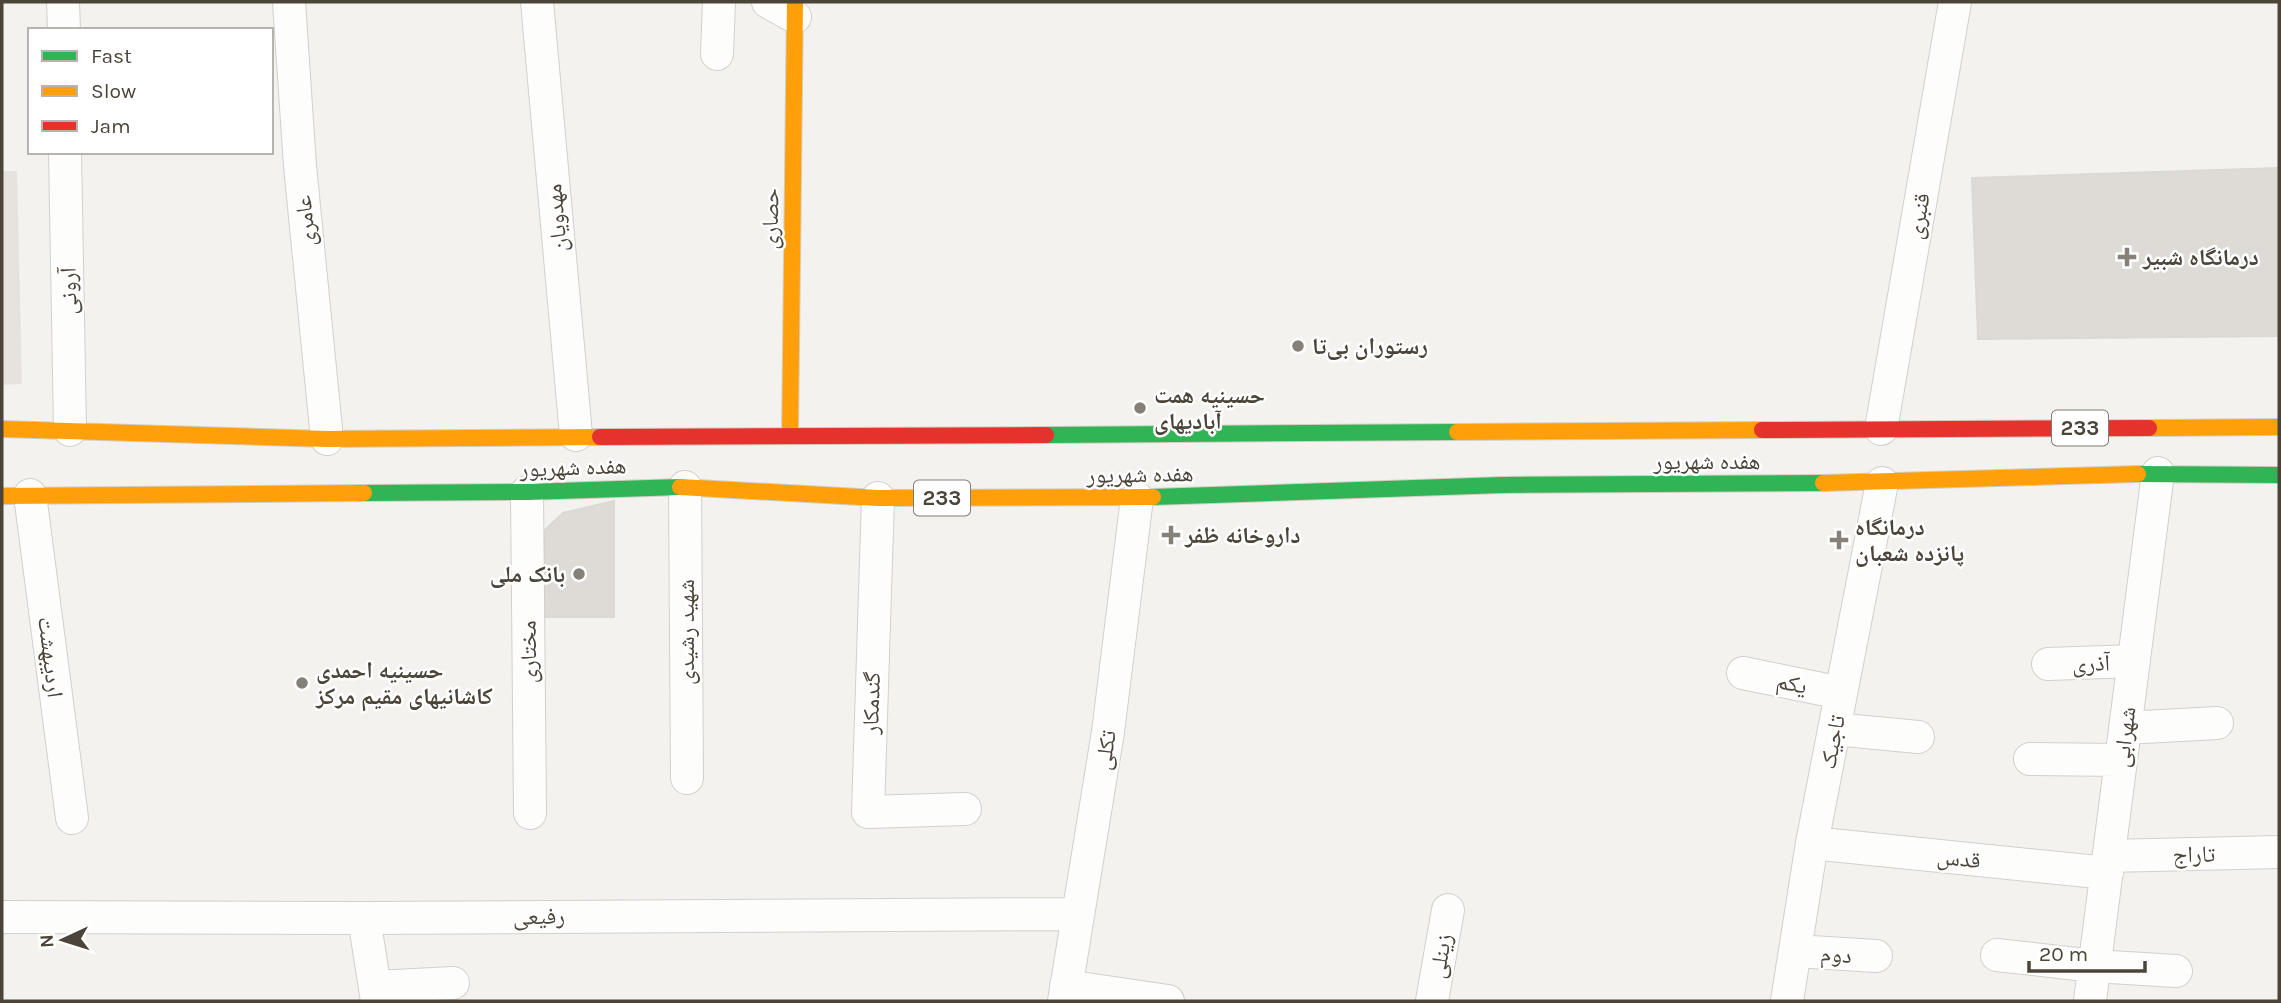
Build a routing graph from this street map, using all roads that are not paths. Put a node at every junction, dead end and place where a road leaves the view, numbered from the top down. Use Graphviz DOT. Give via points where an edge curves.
graph roads {
  1 [pos="64,2"];
  2 [pos="289,2"];
  3 [pos="537,2"];
  4 [pos="719,2"];
  5 [pos="1955,2"];
  6 [pos="786,7"];
  7 [pos="64,28"];
  8 [pos="718,54"];
  9 [pos="65,154"];
  10 [pos="2279,427"];
  11 [pos="2,429"];
  12 [pos="70,430"];
  13 [pos="576,435"];
  14 [pos="790,436"];
  15 [pos="1881,436"];
  16 [pos="327,439"];
  17 [pos="2158,473"];
  18 [pos="2279,475"];
  19 [pos="1882,476"];
  20 [pos="685,487"];
  21 [pos="527,492"];
  22 [pos="16,496"];
  23 [pos="878,498"];
  24 [pos="1137,498"];
  25 [pos="2134,661"];
  26 [pos="2048,664"];
  27 [pos="1743,673"];
  28 [pos="1841,693"];
  29 [pos="2217,723"];
  30 [pos="2125,728"];
  31 [pos="1834,729"];
  32 [pos="1918,737"];
  33 [pos="2031,759"];
  34 [pos="2121,760"];
  35 [pos="687,778"];
  36 [pos="965,809"];
  37 [pos="530,813"];
  38 [pos="72,818"];
  39 [pos="1812,843"];
  40 [pos="2279,852"];
  41 [pos="2108,864"];
  42 [pos="1448,910"];
  43 [pos="1077,914"];
  44 [pos="2,917"];
  45 [pos="364,918"];
  46 [pos="1795,951"];
  47 [pos="1997,955"];
  48 [pos="1876,957"];
  49 [pos="2094,966"];
  50 [pos="2176,971"];
  51 [pos="453,983"];
  52 [pos="1065,994"];
  53 [pos="376,998"];
  54 [pos="1168,1001"];
  55 [pos="1433,1001"];
  56 [pos="1787,1001"];
  57 [pos="2090,1001"];
  1 -- 7 [label="street"];
  2 -- 16 [label="street, عامری"];
  3 -- 13 [label="street, مهدویان"];
  4 -- 8 [label="street"];
  5 -- 15 [label="street, قنبری"];
  6 -- 14 [label="main road, حصاری"];
  9 -- 12 [label="street, آرونی"];
  10 -- 15 [label="main road, هفده شهریور / 233"];
  11 -- 12 [label="main road, هفده شهریور / 233"];
  12 -- 16 [label="main road, هفده شهریور / 233"];
  13 -- 14 [label="main road, هفده شهریور / 233"];
  13 -- 16 [label="main road, هفده شهریور / 233"];
  14 -- 15 [label="main road, هفده شهریور / 233"];
  17 -- 18 [label="main road, هفده شهریور / 233"];
  17 -- 19 [label="main road, هفده شهریور / 233"];
  17 -- 25 [label="street, شهرابی"];
  19 -- 24 [label="main road, هفده شهریور / 233"];
  19 -- 28 [label="street, تاجیک"];
  20 -- 21 [label="main road, هفده شهریور / 233"];
  20 -- 23 [label="main road, هفده شهریور / 233"];
  20 -- 35 [label="street, شهید رشیدی"];
  21 -- 22 [label="main road, هفده شهریور / 233"];
  21 -- 37 [label="street, مختاری"];
  22 -- 38 [label="street, اردیبهشت"];
  23 -- 24 [label="main road, هفده شهریور / 233"];
  23 -- 36 [label="street, گندمکار" via="868,812"];
  24 -- 43 [label="street, تکلی" via="1108,732"];
  25 -- 26 [label="street, آذری"];
  25 -- 30 [label="street, شهرابی"];
  27 -- 28 [label="street, یکم"];
  28 -- 31 [label="street, تاجیک"];
  29 -- 30 [label="street"];
  30 -- 34 [label="street, شهرابی"];
  31 -- 32 [label="street"];
  31 -- 39 [label="street, تاجیک"];
  33 -- 34 [label="street"];
  34 -- 41 [label="street, شهرابی"];
  39 -- 41 [label="street, قدس"];
  39 -- 46 [label="street, تاجیک"];
  40 -- 41 [label="street, تاراج"];
  41 -- 49 [label="street, شهرابی"];
  42 -- 55 [label="street, زینلی"];
  43 -- 45 [label="street, رفیعی"];
  43 -- 52 [label="street, تکلی"];
  44 -- 45 [label="street, رفیعی"];
  45 -- 53 [label="street"];
  46 -- 48 [label="street, دوم"];
  46 -- 56 [label="street, تاجیک"];
  47 -- 49 [label="street"];
  49 -- 50 [label="street"];
  49 -- 57 [label="street, شهرابی"];
  51 -- 53 [label="street"];
  52 -- 54 [label="street"];
}
